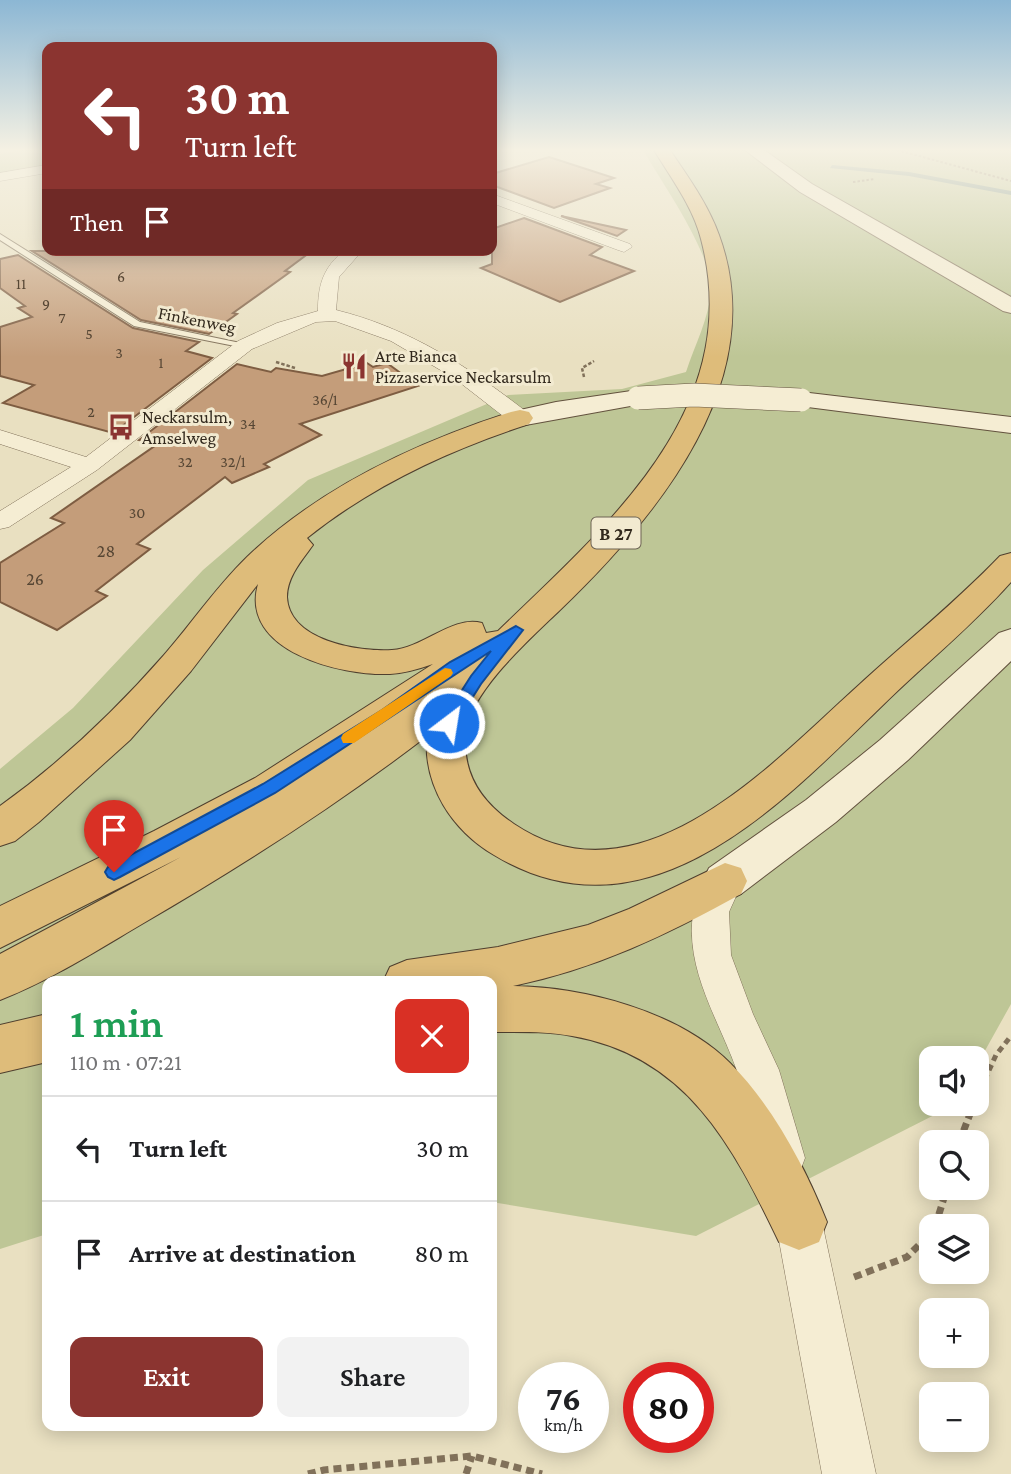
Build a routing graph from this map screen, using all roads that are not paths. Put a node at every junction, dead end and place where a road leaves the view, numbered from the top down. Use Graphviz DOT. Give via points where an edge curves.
graph roads {
  1 [pos="548,219"];
  2 [pos="702,219"];
  3 [pos="859,219"];
  4 [pos="0,236"];
  5 [pos="624,247"];
  6 [pos="347,256"];
  7 [pos="934,262"];
  8 [pos="1011,306"];
  9 [pos="327,314"];
  10 [pos="1011,322"];
  11 [pos="245,345"];
  12 [pos="520,418"];
  13 [pos="1011,425"];
  14 [pos="0,438"];
  15 [pos="89,465"];
  16 [pos="351,493"];
  17 [pos="0,522"];
  18 [pos="1011,563"];
  19 [pos="550,600"];
  20 [pos="516,630"];
  21 [pos="1011,641"];
  22 [pos="476,680"];
  23 [pos="0,829"];
  24 [pos="725,881"];
  25 [pos="0,928"];
  26 [pos="452,976"];
  27 [pos="0,978"];
  28 [pos="497,1009"];
  29 [pos="42,1039"];
  30 [pos="0,1049"];
  31 [pos="799,1222"];
  32 [pos="849,1474"];
  1 -- 5 [label="street"];
  2 -- 19 [label="highway, B 27" via="721,281 721,326 699,415 644,500"];
  3 -- 7 [label="main road"];
  4 -- 11 [label="lane, Finkenweg" via="137,324"];
  6 -- 9 [label="street" via="328,278"];
  7 -- 8 [label="main road"];
  7 -- 10 [label="main road" via="977,290"];
  9 -- 11 [label="street"];
  9 -- 12 [label="street" via="410,342"];
  11 -- 15 [label="street"];
  12 -- 13 [label="main road, bridge" via="638,398 694,395 801,400"];
  12 -- 16 [label="highway" via="433,449"];
  14 -- 15 [label="street"];
  15 -- 17 [label="street"];
  16 -- 19 [label="highway" via="288,555 275,578 270,602 277,620 293,639 314,652 392,662 425,654 485,622"];
  16 -- 23 [label="highway" via="269,554 116,729"];
  18 -- 22 [label="highway" via="774,785 676,849 633,864 594,867 556,863 491,830 466,806 447,750 449,723"];
  19 -- 20 [label="highway, B 27"];
  20 -- 22 [label="highway, B 27"];
  20 -- 25 [label="highway, B 27" via="269,788"];
  21 -- 24 [label="main road" via="894,750"];
  22 -- 27 [label="highway, B 27" via="374,758 266,829 115,919"];
  24 -- 26 [label="highway" via="643,924 554,956"];
  24 -- 31 [label="street" via="711,912 712,955 758,1070"];
  28 -- 31 [label="highway" via="532,1008 586,1016 664,1046 691,1062 713,1082 749,1129"];
  29 -- 30 [label="highway"];
  31 -- 32 [label="street"];
}
